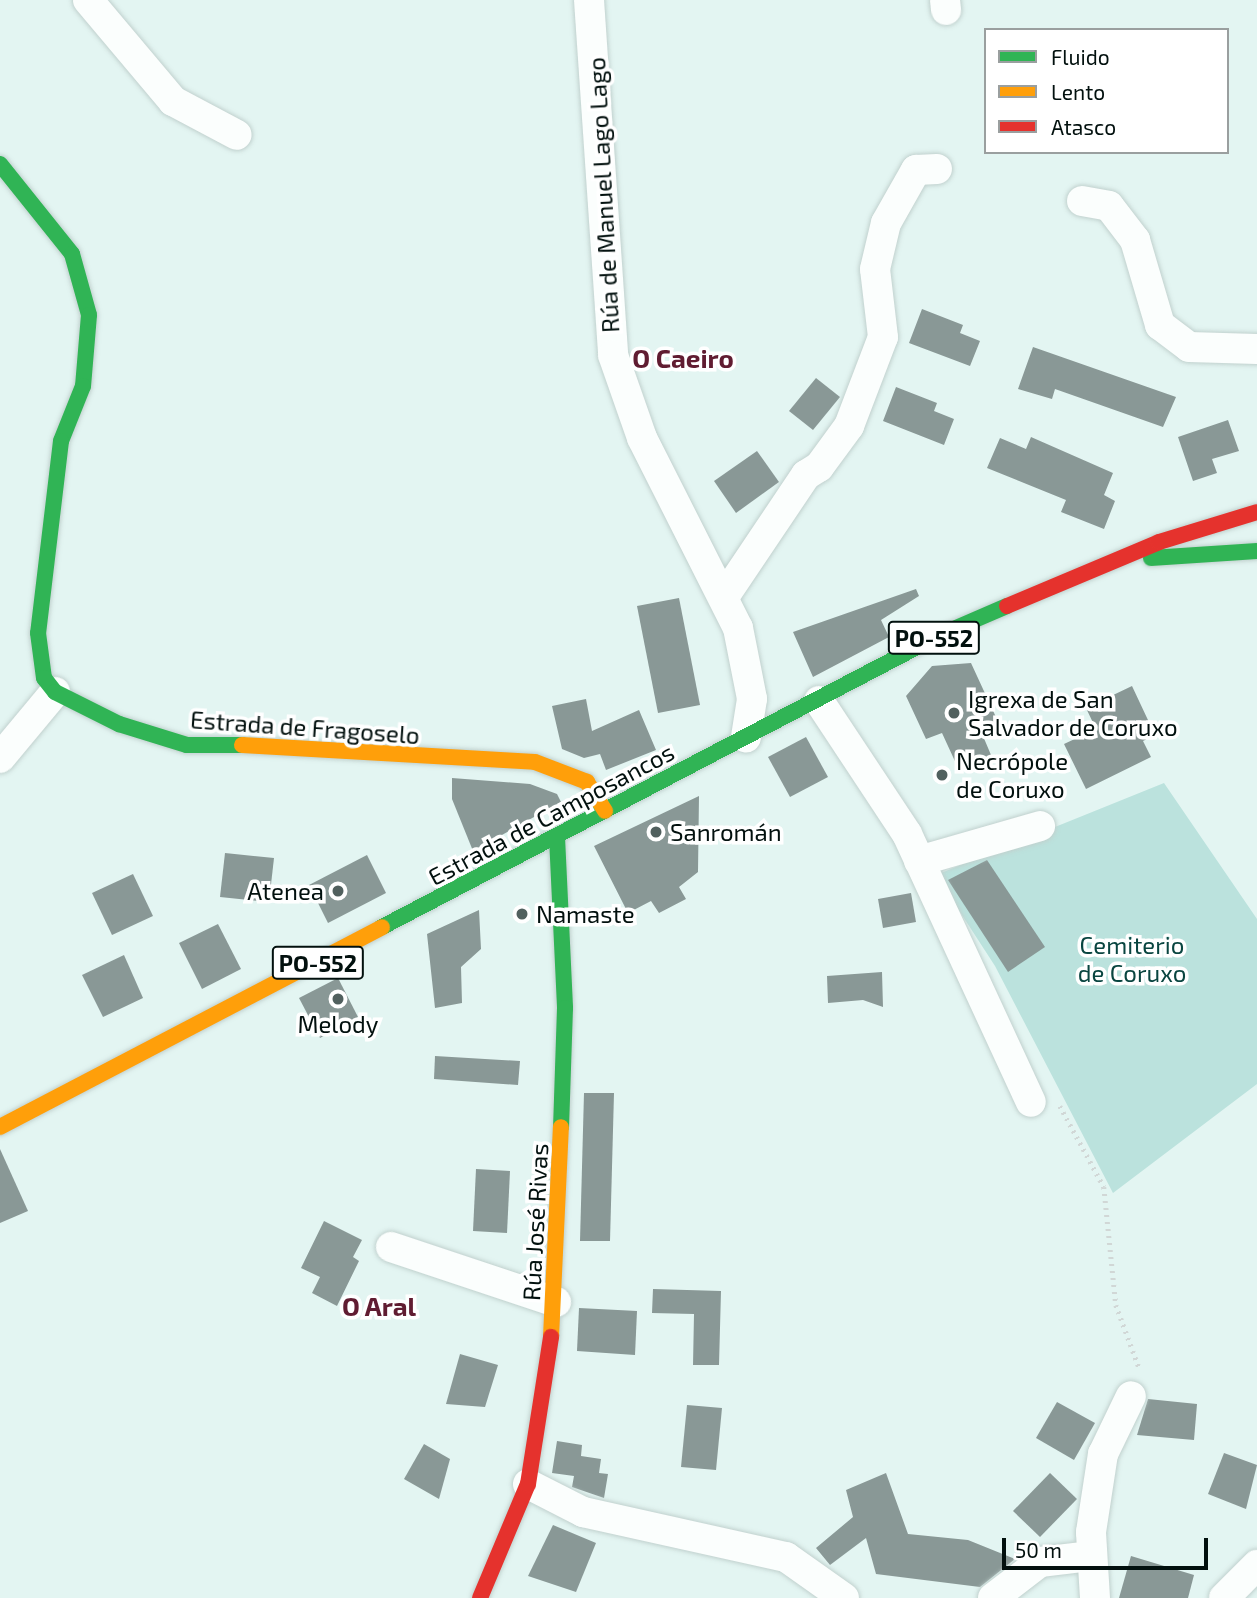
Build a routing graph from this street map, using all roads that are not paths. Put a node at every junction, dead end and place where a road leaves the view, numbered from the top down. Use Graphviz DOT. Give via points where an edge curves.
graph roads {
  1 [pos="88,0"];
  2 [pos="589,0"];
  3 [pos="237,135"];
  4 [pos="0,164"];
  5 [pos="937,169"];
  6 [pos="1082,201"];
  7 [pos="1257,349"];
  8 [pos="1257,512"];
  9 [pos="1257,551"];
  10 [pos="1131,558"];
  11 [pos="724,597"];
  12 [pos="55,692"];
  13 [pos="819,701"];
  14 [pos="746,738"];
  15 [pos="0,758"];
  16 [pos="605,811"];
  17 [pos="1040,826"];
  18 [pos="557,836"];
  19 [pos="919,861"];
  20 [pos="1031,1102"];
  21 [pos="0,1128"];
  22 [pos="391,1247"];
  23 [pos="556,1302"];
  24 [pos="1131,1396"];
  25 [pos="528,1484"];
  26 [pos="1090,1556"];
  27 [pos="1257,1565"];
  28 [pos="480,1598"];
  29 [pos="844,1598"];
  30 [pos="993,1598"];
  31 [pos="1095,1598"];
  32 [pos="1224,1598"];
  1 -- 3 [label="street" via="173,101"];
  2 -- 11 [label="street, Rúa de Manuel Lago Lago" via="613,355 642,438"];
  4 -- 12 [label="street" via="72,254 89,315 83,386 61,441 38,633 44,678"];
  5 -- 11 [label="street" via="916,170 886,223 875,269 883,337 849,426 820,467 806,475"];
  6 -- 7 [label="street" via="1110,206 1135,240 1160,325 1189,347"];
  8 -- 10 [label="street, Estrada de Camposancos / PO-552" via="1169,538"];
  9 -- 10 [label="street, Estrada de Camposancos / PO-552"];
  10 -- 13 [label="street, Estrada de Camposancos / PO-552" via="942,634"];
  11 -- 14 [label="street, Rúa de Manuel Lago Lago" via="749,663"];
  12 -- 15 [label="street"];
  12 -- 16 [label="street, Estrada de Fragoselo" via="119,724 187,745 311,746 536,762 587,782"];
  13 -- 14 [label="street, Estrada de Camposancos / PO-552"];
  13 -- 19 [label="street"];
  14 -- 16 [label="street, Estrada de Camposancos / PO-552"];
  16 -- 18 [label="street, Estrada de Camposancos / PO-552"];
  17 -- 19 [label="street"];
  18 -- 21 [label="street, Estrada de Camposancos / PO-552"];
  18 -- 23 [label="street, Rúa José Rivas" via="565,1008"];
  19 -- 20 [label="street"];
  22 -- 23 [label="street"];
  23 -- 25 [label="street, Rúa José Rivas"];
  24 -- 26 [label="street" via="1103,1454"];
  25 -- 28 [label="street, Rúa José Rivas"];
  25 -- 29 [label="street" via="583,1511 786,1557"];
  26 -- 30 [label="street" via="1040,1562"];
  26 -- 31 [label="street" via="1098,1572"];
  27 -- 32 [label="street"];
}
